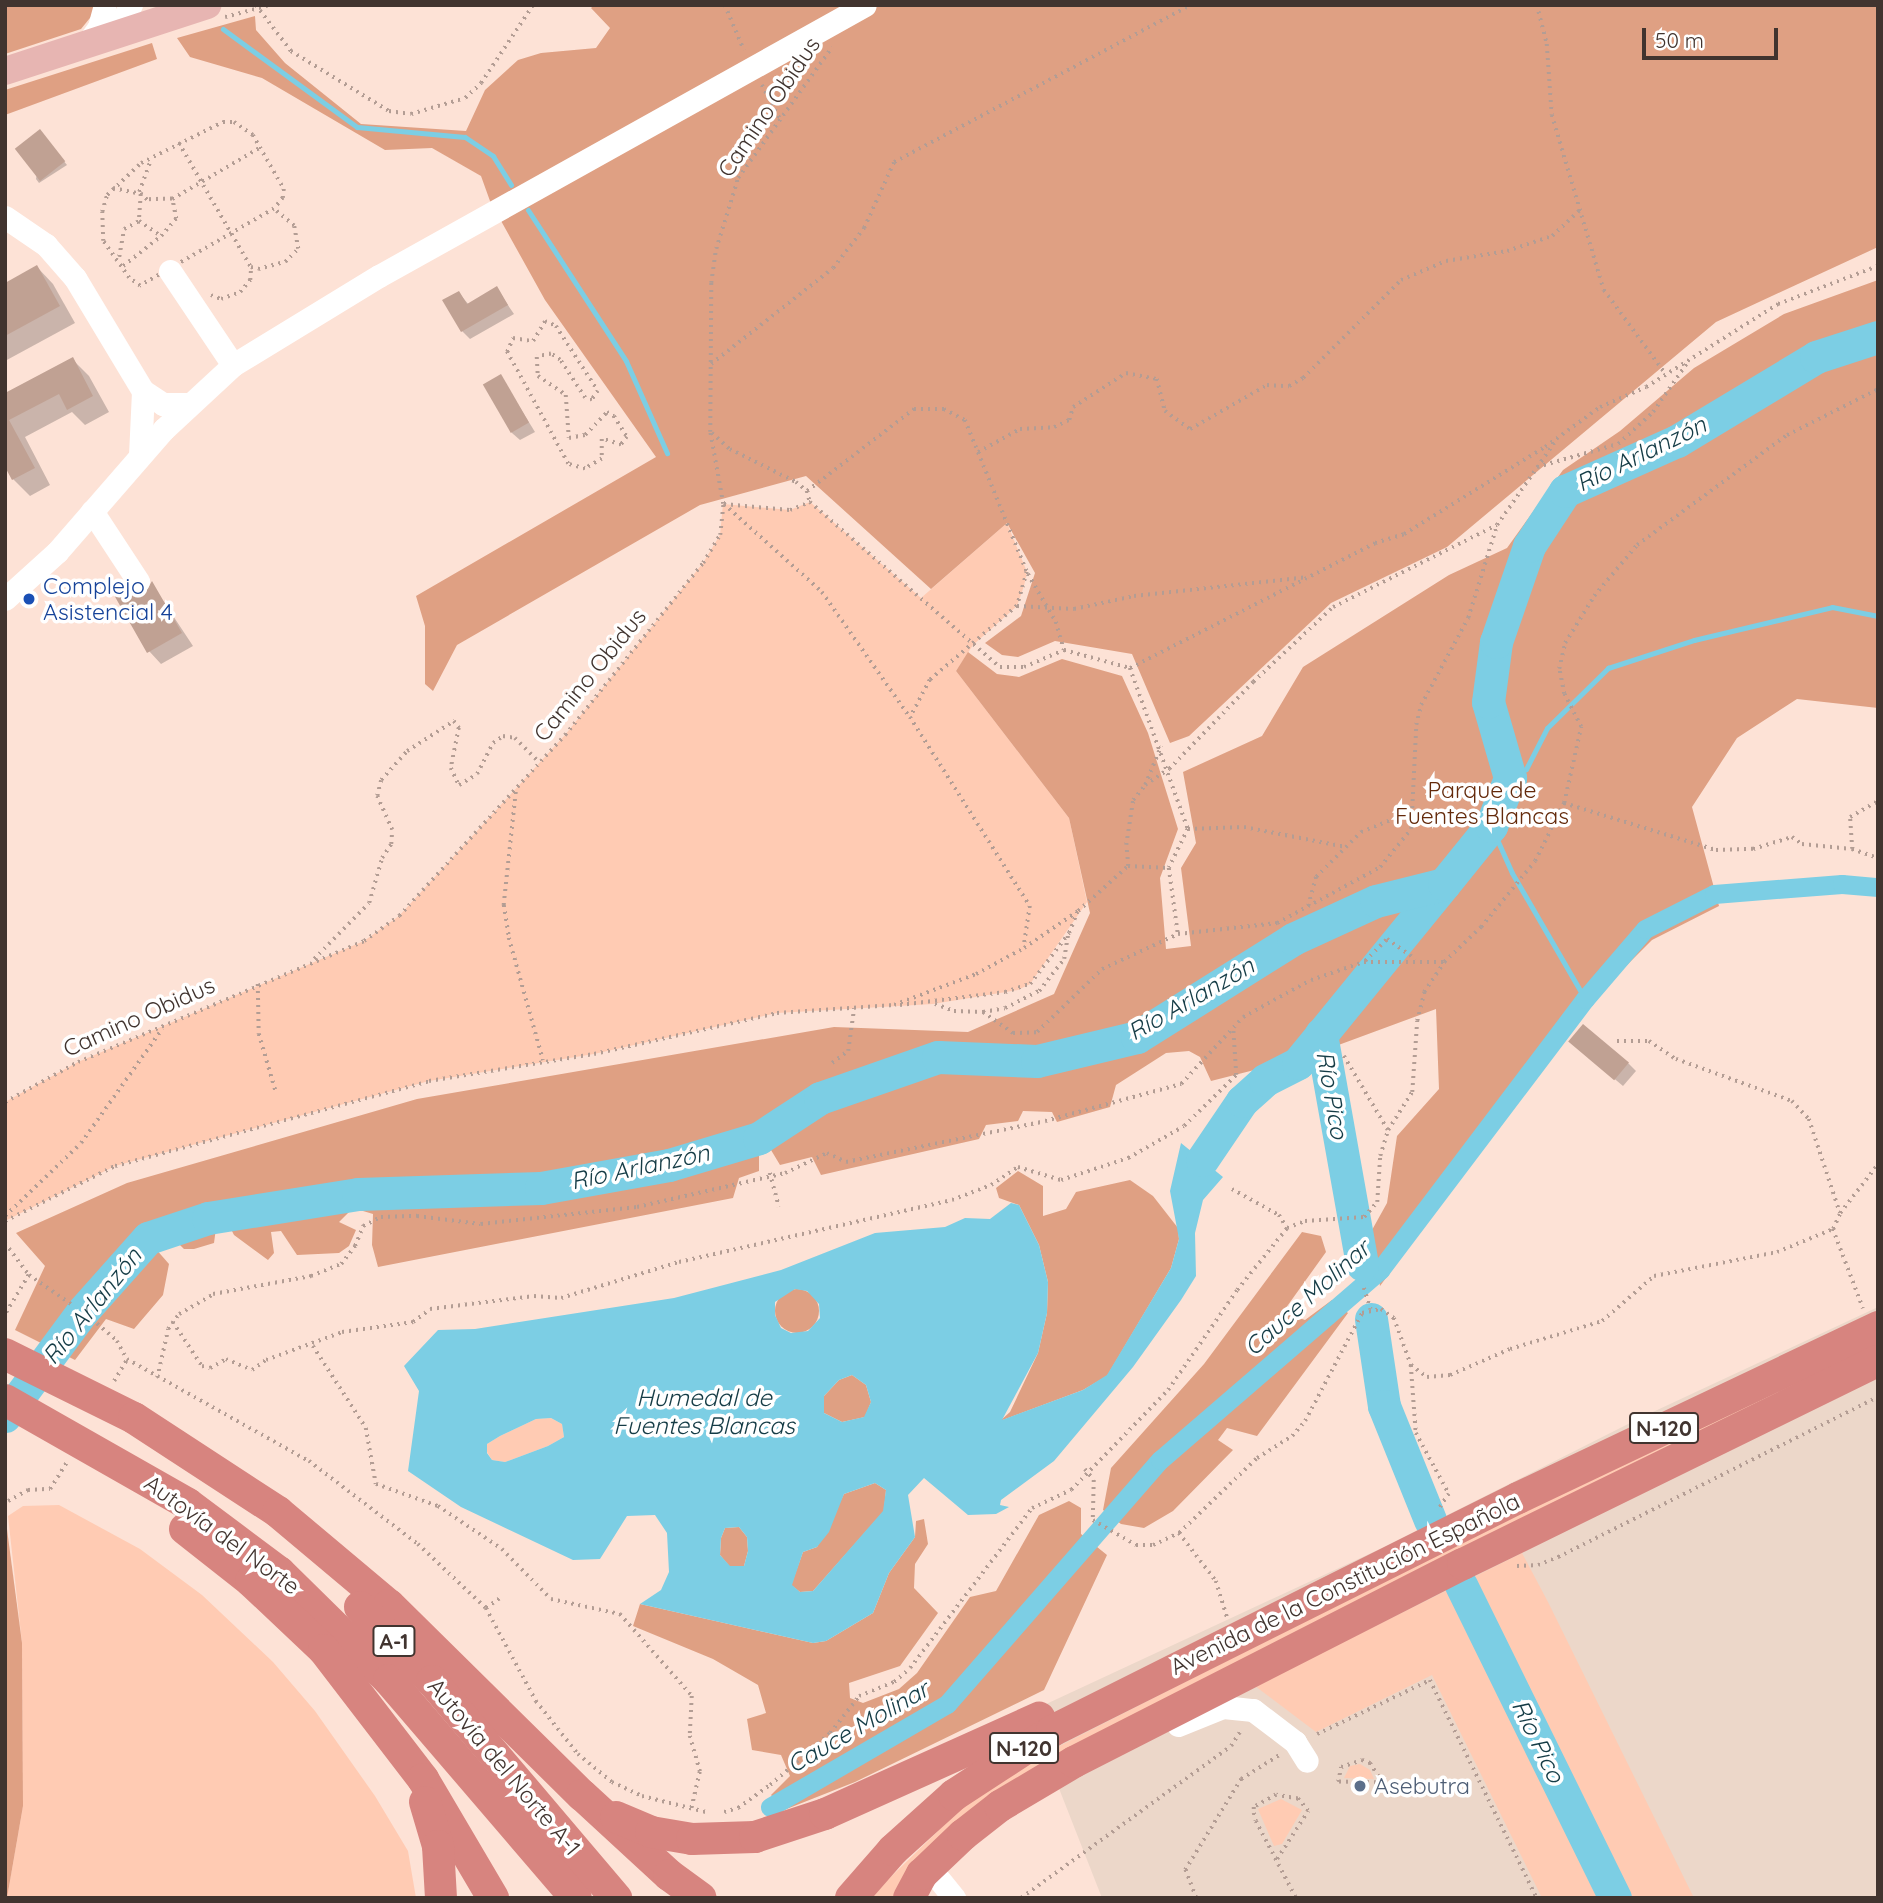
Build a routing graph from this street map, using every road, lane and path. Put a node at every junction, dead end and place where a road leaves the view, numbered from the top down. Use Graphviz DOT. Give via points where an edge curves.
graph roads {
  1 [pos="175,5"];
  2 [pos="206,5"];
  3 [pos="256,5"];
  4 [pos="533,5"];
  5 [pos="865,5"];
  6 [pos="1190,5"];
  7 [pos="1537,5"];
  8 [pos="104,6"];
  9 [pos="842,19"];
  10 [pos="124,24"];
  11 [pos="86,45"];
  12 [pos="5,71"];
  13 [pos="179,143"];
  14 [pos="261,147"];
  15 [pos="150,162"];
  16 [pos="202,181"];
  17 [pos="113,188"];
  18 [pos="141,194"];
  19 [pos="172,199"];
  20 [pos="274,209"];
  21 [pos="1580,210"];
  22 [pos="5,217"];
  23 [pos="139,221"];
  24 [pos="161,236"];
  25 [pos="191,258"];
  26 [pos="119,259"];
  27 [pos="123,266"];
  28 [pos="251,267"];
  29 [pos="1878,267"];
  30 [pos="180,269"];
  31 [pos="202,289"];
  32 [pos="1691,358"];
  33 [pos="233,365"];
  34 [pos="710,365"];
  35 [pos="1665,373"];
  36 [pos="1878,389"];
  37 [pos="143,391"];
  38 [pos="190,404"];
  39 [pos="710,432"];
  40 [pos="1558,438"];
  41 [pos="978,452"];
  42 [pos="140,455"];
  43 [pos="568,464"];
  44 [pos="1537,467"];
  45 [pos="807,491"];
  46 [pos="810,502"];
  47 [pos="723,504"];
  48 [pos="92,511"];
  49 [pos="1497,525"];
  50 [pos="1027,572"];
  51 [pos="1310,577"];
  52 [pos="138,581"];
  53 [pos="5,599"];
  54 [pos="1017,606"];
  55 [pos="1047,608"];
  56 [pos="973,645"];
  57 [pos="1064,650"];
  58 [pos="1130,668"];
  59 [pos="911,717"];
  60 [pos="1161,746"];
  61 [pos="540,763"];
  62 [pos="1170,769"];
  63 [pos="1145,785"];
  64 [pos="516,790"];
  65 [pos="1878,801"];
  66 [pos="1564,803"];
  67 [pos="1411,816"];
  68 [pos="1468,816"];
  69 [pos="1188,829"];
  70 [pos="1346,847"];
  71 [pos="1852,849"];
  72 [pos="1878,858"];
  73 [pos="1128,866"];
  74 [pos="1169,869"];
  75 [pos="1308,907"];
  76 [pos="1078,911"];
  77 [pos="1069,933"];
  78 [pos="1178,934"];
  79 [pos="1024,948"];
  80 [pos="1416,959"];
  81 [pos="310,962"];
  82 [pos="1364,962"];
  83 [pos="1444,962"];
  84 [pos="258,984"];
  85 [pos="933,1004"];
  86 [pos="894,1005"];
  87 [pos="854,1008"];
  88 [pos="982,1012"];
  89 [pos="163,1027"];
  90 [pos="1233,1028"];
  91 [pos="1617,1041"];
  92 [pos="1344,1056"];
  93 [pos="543,1060"];
  94 [pos="832,1063"];
  95 [pos="276,1092"];
  96 [pos="5,1102"];
  97 [pos="1388,1130"];
  98 [pos="1878,1164"];
  99 [pos="770,1173"];
  100 [pos="1232,1189"];
  101 [pos="779,1208"];
  102 [pos="1840,1213"];
  103 [pos="5,1216"];
  104 [pos="5,1221"];
  105 [pos="1287,1228"];
  106 [pos="1833,1229"];
  107 [pos="5,1243"];
  108 [pos="29,1275"];
  109 [pos="1364,1288"];
  110 [pos="71,1304"];
  111 [pos="1371,1309"];
  112 [pos="5,1315"];
  113 [pos="92,1319"];
  114 [pos="173,1322"];
  115 [pos="1875,1328"];
  116 [pos="313,1346"];
  117 [pos="5,1354"];
  118 [pos="1878,1361"];
  119 [pos="1411,1365"];
  120 [pos="5,1367"];
  121 [pos="157,1378"];
  122 [pos="1878,1397"];
  123 [pos="5,1400"];
  124 [pos="5,1418"];
  125 [pos="131,1424"];
  126 [pos="109,1466"];
  127 [pos="1085,1469"];
  128 [pos="1091,1472"];
  129 [pos="1438,1530"];
  130 [pos="1179,1532"];
  131 [pos="1510,1566"];
  132 [pos="500,1597"];
  133 [pos="1310,1602"];
  134 [pos="486,1608"];
  135 [pos="1230,1628"];
  136 [pos="1262,1716"];
  137 [pos="1317,1734"];
  138 [pos="399,1747"];
  139 [pos="1272,1747"];
  140 [pos="1307,1761"];
  141 [pos="1383,1783"];
  142 [pos="1028,1789"];
  143 [pos="582,1795"];
  144 [pos="691,1810"];
  145 [pos="1276,1858"];
  146 [pos="929,1867"];
  147 [pos="441,1898"];
  148 [pos="493,1898"];
  149 [pos="576,1898"];
  150 [pos="615,1898"];
  151 [pos="701,1898"];
  152 [pos="851,1898"];
  153 [pos="909,1898"];
  154 [pos="954,1898"];
  155 [pos="1021,1898"];
  156 [pos="1196,1898"];
  157 [pos="1297,1898"];
  158 [pos="1537,1898"];
  1 -- 2 [label="street"];
  2 -- 10 [label="main road"];
  3 -- 4 [label="path" via="291,51 389,111 411,114 464,99 481,83"];
  5 -- 9 [label="street"];
  6 -- 34 [label="path" via="894,162 864,228 833,268"];
  7 -- 21 [label="path" via="1547,44 1552,115"];
  8 -- 10 [label="street" via="113,24"];
  8 -- 11 [label="street" via="99,27"];
  9 -- 33 [label="street" via="379,276"];
  9 -- 34 [label="path, Camino Obidus" via="822,65 738,178 716,249"];
  10 -- 11 [label="main road"];
  11 -- 12 [label="main road"];
  13 -- 14 [label="path" via="210,127 234,122 254,135"];
  13 -- 15 [label="path"];
  13 -- 16 [label="path"];
  14 -- 16 [label="path"];
  14 -- 20 [label="path" via="284,190 284,198"];
  15 -- 17 [label="path" via="128,171"];
  15 -- 18 [label="path" via="141,178"];
  16 -- 19 [label="path"];
  16 -- 28 [label="path"];
  17 -- 18 [label="path"];
  17 -- 26 [label="path" via="102,212 102,238"];
  18 -- 19 [label="path" via="147,200"];
  18 -- 23 [label="path"];
  19 -- 24 [label="path" via="176,219"];
  20 -- 25 [label="path"];
  20 -- 28 [label="path" via="294,226 298,249 273,267"];
  21 -- 35 [label="path" via="1604,290"];
  21 -- 41 [label="path" via="1552,236 1507,251 1446,261 1401,280 1303,379 1289,386 1266,385 1189,429 1165,411 1157,379 1126,373 1073,407 1069,420 1054,427 1020,429"];
  22 -- 37 [label="street" via="46,245 75,278"];
  23 -- 24 [label="path"];
  23 -- 26 [label="path" via="124,229"];
  24 -- 27 [label="path"];
  25 -- 30 [label="path"];
  25 -- 30 [label="path"];
  26 -- 27 [label="path"];
  27 -- 30 [label="path" via="140,286"];
  28 -- 31 [label="path" via="247,286 230,297 215,298"];
  29 -- 32 [label="path" via="1778,304"];
  30 -- 33 [label="street"];
  32 -- 35 [label="path"];
  32 -- 44 [label="path" via="1653,412 1618,444"];
  33 -- 38 [label="street"];
  34 -- 39 [label="path, Camino Obidus"];
  35 -- 40 [label="path" via="1646,387 1600,407"];
  36 -- 66 [label="path" via="1787,435 1637,545 1594,596 1565,643 1559,669 1564,694 1581,727"];
  37 -- 38 [label="street" via="163,404"];
  37 -- 42 [label="street"];
  38 -- 42 [label="street"];
  39 -- 45 [label="path" via="730,449"];
  39 -- 47 [label="path, Camino Obidus"];
  40 -- 44 [label="path"];
  40 -- 51 [label="path" via="1404,534 1375,543"];
  41 -- 45 [label="path" via="965,419 944,408 914,409"];
  41 -- 50 [label="path"];
  42 -- 48 [label="street"];
  43 -- 43 [label="path" via="579,469 594,466 604,454 602,439 621,445 626,437 607,412 585,435 569,438 566,394 538,376 537,357 551,354 560,360 585,398 592,400 598,391 556,326 545,321 533,341 513,338 507,352"];
  44 -- 49 [label="path"];
  45 -- 46 [label="path"];
  46 -- 47 [label="path" via="790,509"];
  46 -- 56 [label="path"];
  47 -- 59 [label="path" via="822,592"];
  47 -- 61 [label="path, Camino Obidus" via="720,535 703,563"];
  48 -- 52 [label="street"];
  48 -- 53 [label="street" via="57,552"];
  49 -- 62 [label="path" via="1333,607"];
  49 -- 67 [label="path" via="1468,618 1421,705"];
  50 -- 54 [label="path"];
  50 -- 55 [label="path"];
  51 -- 55 [label="path" via="1133,596 1074,609"];
  51 -- 58 [label="path"];
  54 -- 55 [label="path"];
  54 -- 56 [label="path"];
  55 -- 57 [label="path"];
  56 -- 57 [label="path" via="1000,667 1024,667"];
  56 -- 59 [label="path" via="930,680"];
  57 -- 58 [label="path"];
  58 -- 60 [label="path"];
  59 -- 79 [label="path" via="1030,906"];
  60 -- 62 [label="path"];
  60 -- 63 [label="path"];
  61 -- 64 [label="path, Camino Obidus"];
  61 -- 81 [label="path" via="515,738 503,736 493,743 477,774 459,785 451,768 459,728 454,720 407,751 381,780 377,796 392,830 391,844 382,858 369,903"];
  62 -- 63 [label="path"];
  62 -- 69 [label="path"];
  63 -- 73 [label="path" via="1133,800 1126,845"];
  64 -- 81 [label="path, Camino Obidus" via="400,916 364,941"];
  64 -- 93 [label="path" via="504,905"];
  65 -- 71 [label="path" via="1850,817"];
  66 -- 71 [label="path" via="1716,850 1753,849 1793,837 1802,844"];
  66 -- 83 [label="path" via="1535,861"];
  67 -- 68 [label="path"];
  67 -- 70 [label="path" via="1361,832"];
  67 -- 75 [label="path" via="1411,829 1380,867"];
  69 -- 70 [label="path" via="1244,827"];
  69 -- 74 [label="path"];
  70 -- 75 [label="path" via="1316,877"];
  71 -- 72 [label="path"];
  73 -- 74 [label="path"];
  73 -- 76 [label="path"];
  74 -- 78 [label="path"];
  75 -- 78 [label="path" via="1278,923"];
  76 -- 77 [label="path"];
  76 -- 79 [label="path"];
  77 -- 85 [label="path" via="1030,984"];
  77 -- 88 [label="path" via="1064,958 1039,991 1005,1008"];
  78 -- 88 [label="path" via="1101,969 1037,1032 1013,1033"];
  79 -- 86 [label="path" via="976,974"];
  80 -- 82 [label="path"];
  80 -- 82 [label="path" via="1387,939"];
  80 -- 83 [label="path"];
  81 -- 84 [label="path, Camino Obidus"];
  82 -- 90 [label="path" via="1311,980 1243,1017"];
  83 -- 97 [label="path" via="1423,992 1412,1092"];
  84 -- 89 [label="path, Camino Obidus"];
  84 -- 95 [label="path" via="259,1034"];
  85 -- 86 [label="path"];
  85 -- 88 [label="path" via="954,1011"];
  86 -- 87 [label="path"];
  87 -- 93 [label="path" via="777,1013 594,1054"];
  87 -- 94 [label="path" via="848,1051"];
  89 -- 96 [label="path, Camino Obidus" via="78,1062"];
  89 -- 103 [label="path" via="81,1143"];
  90 -- 99 [label="path" via="1181,1084 989,1134 846,1163 827,1153 785,1173"];
  90 -- 116 [label="path" via="1236,1074 1184,1126 1128,1157 1060,1180 1018,1167 991,1185 952,1200 679,1262 561,1298 534,1296 430,1309 413,1322 342,1332"];
  91 -- 102 [label="path" via="1649,1041 1676,1059 1792,1101 1809,1119"];
  92 -- 97 [label="path"];
  93 -- 104 [label="path" via="429,1081 115,1166"];
  97 -- 105 [label="path" via="1380,1156 1377,1202 1364,1217 1343,1222 1304,1221"];
  98 -- 102 [label="path"];
  99 -- 101 [label="path"];
  99 -- 114 [label="path" via="637,1207 540,1220 481,1224 417,1216 381,1217 363,1226 341,1264 311,1276 213,1294"];
  100 -- 105 [label="path" via="1279,1215"];
  102 -- 106 [label="path"];
  105 -- 128 [label="path" via="1237,1290 1168,1390"];
  106 -- 115 [label="path"];
  106 -- 119 [label="path" via="1777,1252 1654,1276 1602,1321 1510,1349 1450,1375 1427,1377"];
  107 -- 108 [label="path"];
  108 -- 110 [label="path"];
  108 -- 112 [label="path"];
  109 -- 111 [label="path"];
  111 -- 119 [label="path" via="1381,1309 1394,1318"];
  111 -- 130 [label="path" via="1362,1313 1298,1428 1257,1458"];
  113 -- 121 [label="path" via="117,1341 127,1359"];
  114 -- 116 [label="path" via="202,1366 210,1368 226,1359 252,1370 291,1350"];
  114 -- 121 [label="path"];
  115 -- 129 [label="highway, Avenida de la Constitución Española / N-120"];
  116 -- 144 [label="path" via="366,1428 376,1484 438,1506 502,1549 551,1599 620,1614 692,1696 690,1736 700,1772"];
  117 -- 125 [label="highway"];
  118 -- 142 [label="highway, Avenida de la Constitución Española / N-120" via="1453,1569"];
  119 -- 129 [label="path" via="1416,1433 1449,1494"];
  120 -- 125 [label="highway, A-1"];
  121 -- 134 [label="path" via="345,1485"];
  122 -- 131 [label="path" via="1558,1557 1538,1565"];
  123 -- 126 [label="highway, Autovía del Norte / A-1"];
  124 -- 126 [label="highway"];
  125 -- 143 [label="highway" via="227,1475 340,1560"];
  125 -- 150 [label="highway, Autovía del Norte A-1 / A-1" via="245,1507 345,1592 432,1681"];
  126 -- 138 [label="highway" via="251,1581 324,1650"];
  126 -- 149 [label="highway, Autovía del Norte / A-1" via="188,1504 279,1572 319,1609 389,1680"];
  127 -- 128 [label="path"];
  128 -- 130 [label="path" via="1093,1520 1116,1536 1136,1545 1153,1545"];
  128 -- 144 [label="path" via="1071,1490 1032,1508 910,1668 894,1682 859,1696 830,1733 738,1808"];
  129 -- 133 [label="highway, Avenida de la Constitución Española / N-120"];
  130 -- 135 [label="path" via="1216,1581"];
  132 -- 134 [label="path"];
  133 -- 135 [label="highway"];
  133 -- 152 [label="highway, Avenida de la Constitución Española / N-120" via="1052,1731 982,1774 917,1827"];
  134 -- 144 [label="path" via="536,1701 578,1754 612,1782"];
  135 -- 143 [label="highway" via="785,1830 725,1840 665,1834 611,1815"];
  136 -- 140 [label="street" via="1295,1742"];
  136 -- 142 [label="street" via="1223,1707 1073,1778"];
  136 -- 155 [label="path" via="1231,1746"];
  137 -- 158 [label="path" via="1430,1681"];
  138 -- 147 [label="highway" via="426,1803 438,1846"];
  138 -- 148 [label="highway" via="449,1819"];
  139 -- 156 [label="path" via="1281,1754 1241,1779 1185,1870"];
  141 -- 141 [label="path" via="1360,1783 1338,1782 1341,1767 1362,1760 1370,1763"];
  142 -- 146 [label="highway, Avenida de la Constitución Española / N-120" via="963,1835"];
  143 -- 151 [label="highway" via="669,1875"];
  145 -- 145 [label="path" via="1254,1813 1254,1807 1276,1794 1298,1799 1308,1811"];
  145 -- 157 [label="path"];
  146 -- 153 [label="highway, Avenida de la Constitución Española / N-120"];
  146 -- 154 [label="street"];
}
